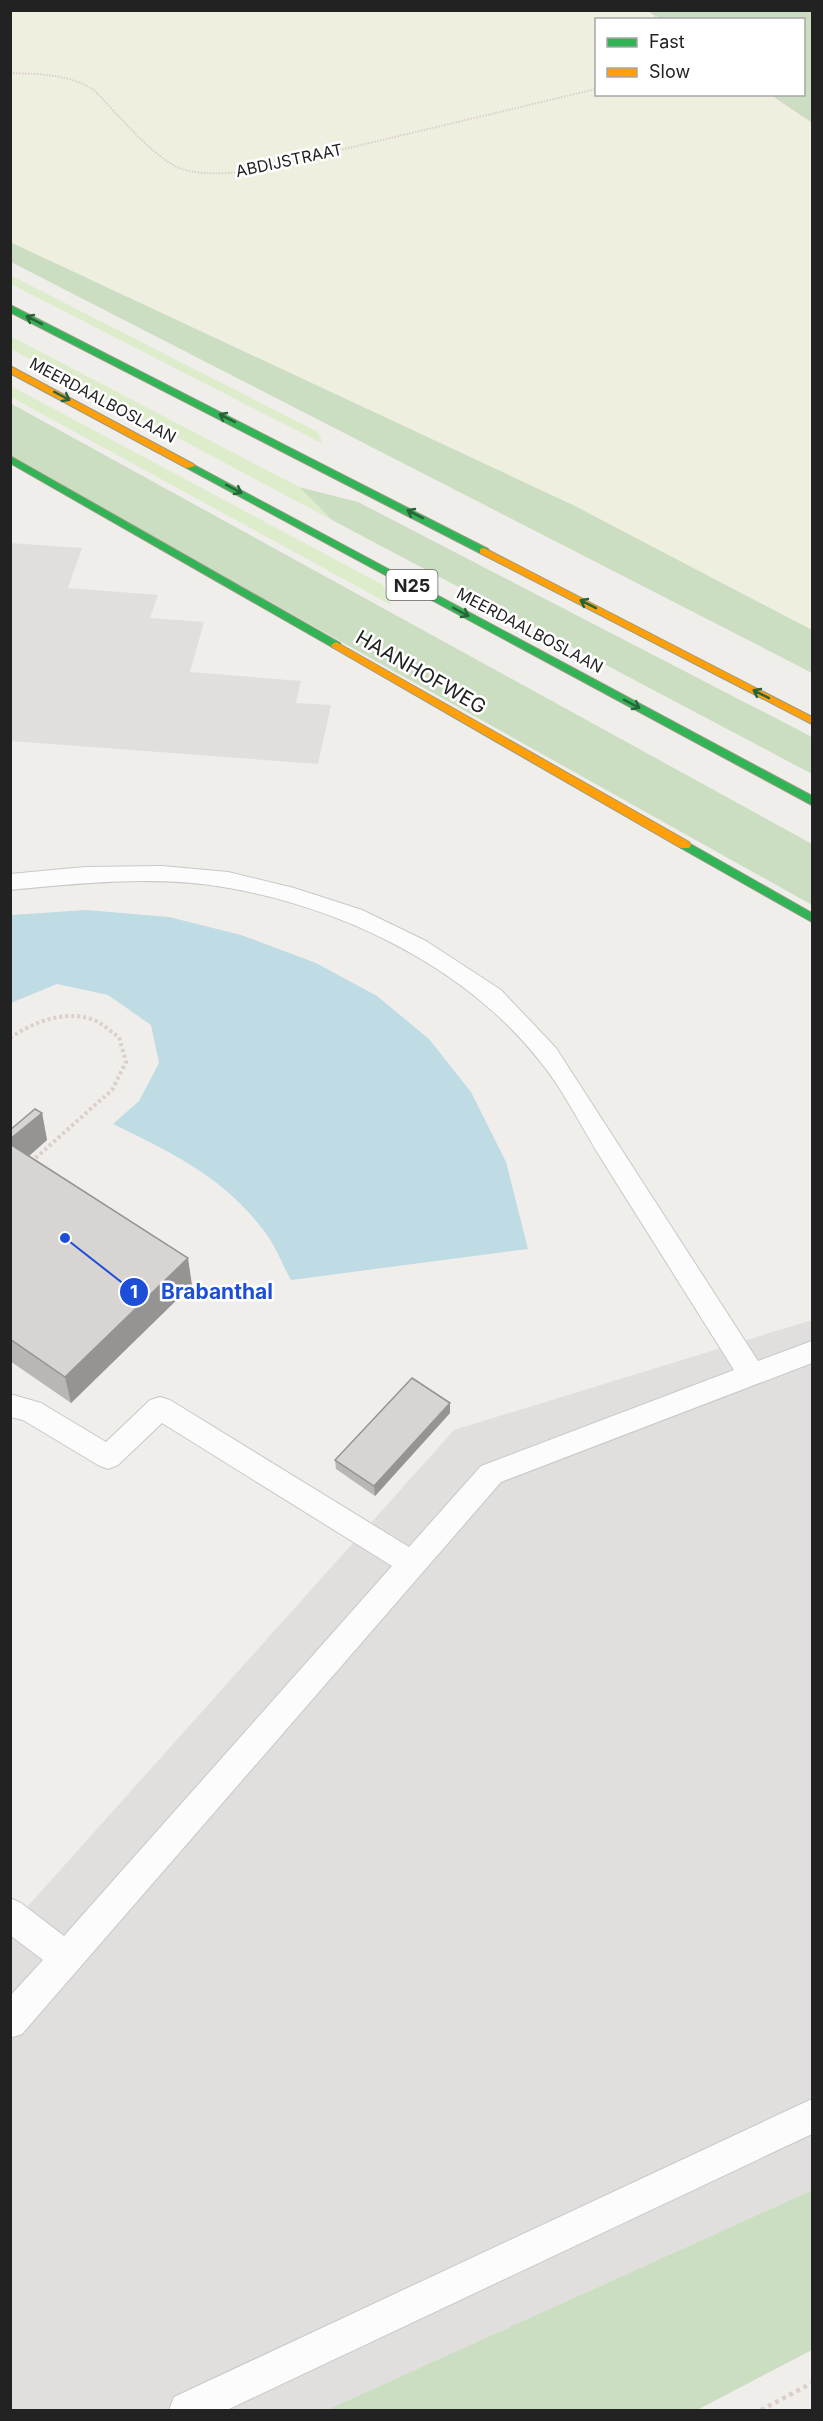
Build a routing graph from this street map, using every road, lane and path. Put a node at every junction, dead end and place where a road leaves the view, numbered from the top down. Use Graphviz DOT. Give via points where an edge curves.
graph roads {
  1 [pos="10,73"];
  2 [pos="595,89"];
  3 [pos="774,96"];
  4 [pos="813,122"];
  5 [pos="10,308"];
  6 [pos="10,369"];
  7 [pos="10,459"];
  8 [pos="813,721"];
  9 [pos="813,801"];
  10 [pos="10,882"];
  11 [pos="813,918"];
  12 [pos="10,1038"];
  13 [pos="29,1163"];
  14 [pos="813,1352"];
  15 [pos="752,1375"];
  16 [pos="10,1405"];
  17 [pos="413,1564"];
  18 [pos="10,1914"];
  19 [pos="66,1958"];
  20 [pos="10,2022"];
  21 [pos="813,2116"];
  22 [pos="813,2383"];
  23 [pos="187,2410"];
  24 [pos="761,2410"];
  1 -- 2 [label="path, ABDIJSTRAAT" via="82,82 163,159 182,169 214,174 252,171"];
  3 -- 4 [label="path"];
  8 -- 5 [label="main road, MEERDAALBOSLAAN, one-way"];
  6 -- 9 [label="main road, MEERDAALBOSLAAN / N25, one-way"];
  7 -- 11 [label="main road, HAANHOFWEG"];
  10 -- 15 [label="lane" via="85,875 162,874 228,880 354,916 418,947 494,996 548,1054"];
  12 -- 13 [label="path" via="55,1016 93,1019 118,1037 126,1062 112,1090"];
  14 -- 15 [label="lane"];
  15 -- 17 [label="lane" via="491,1474"];
  16 -- 17 [label="lane" via="31,1411 108,1457 160,1408"];
  17 -- 19 [label="lane"];
  18 -- 19 [label="lane"];
  19 -- 20 [label="lane"];
  21 -- 23 [label="lane"];
  22 -- 24 [label="path"];
}
